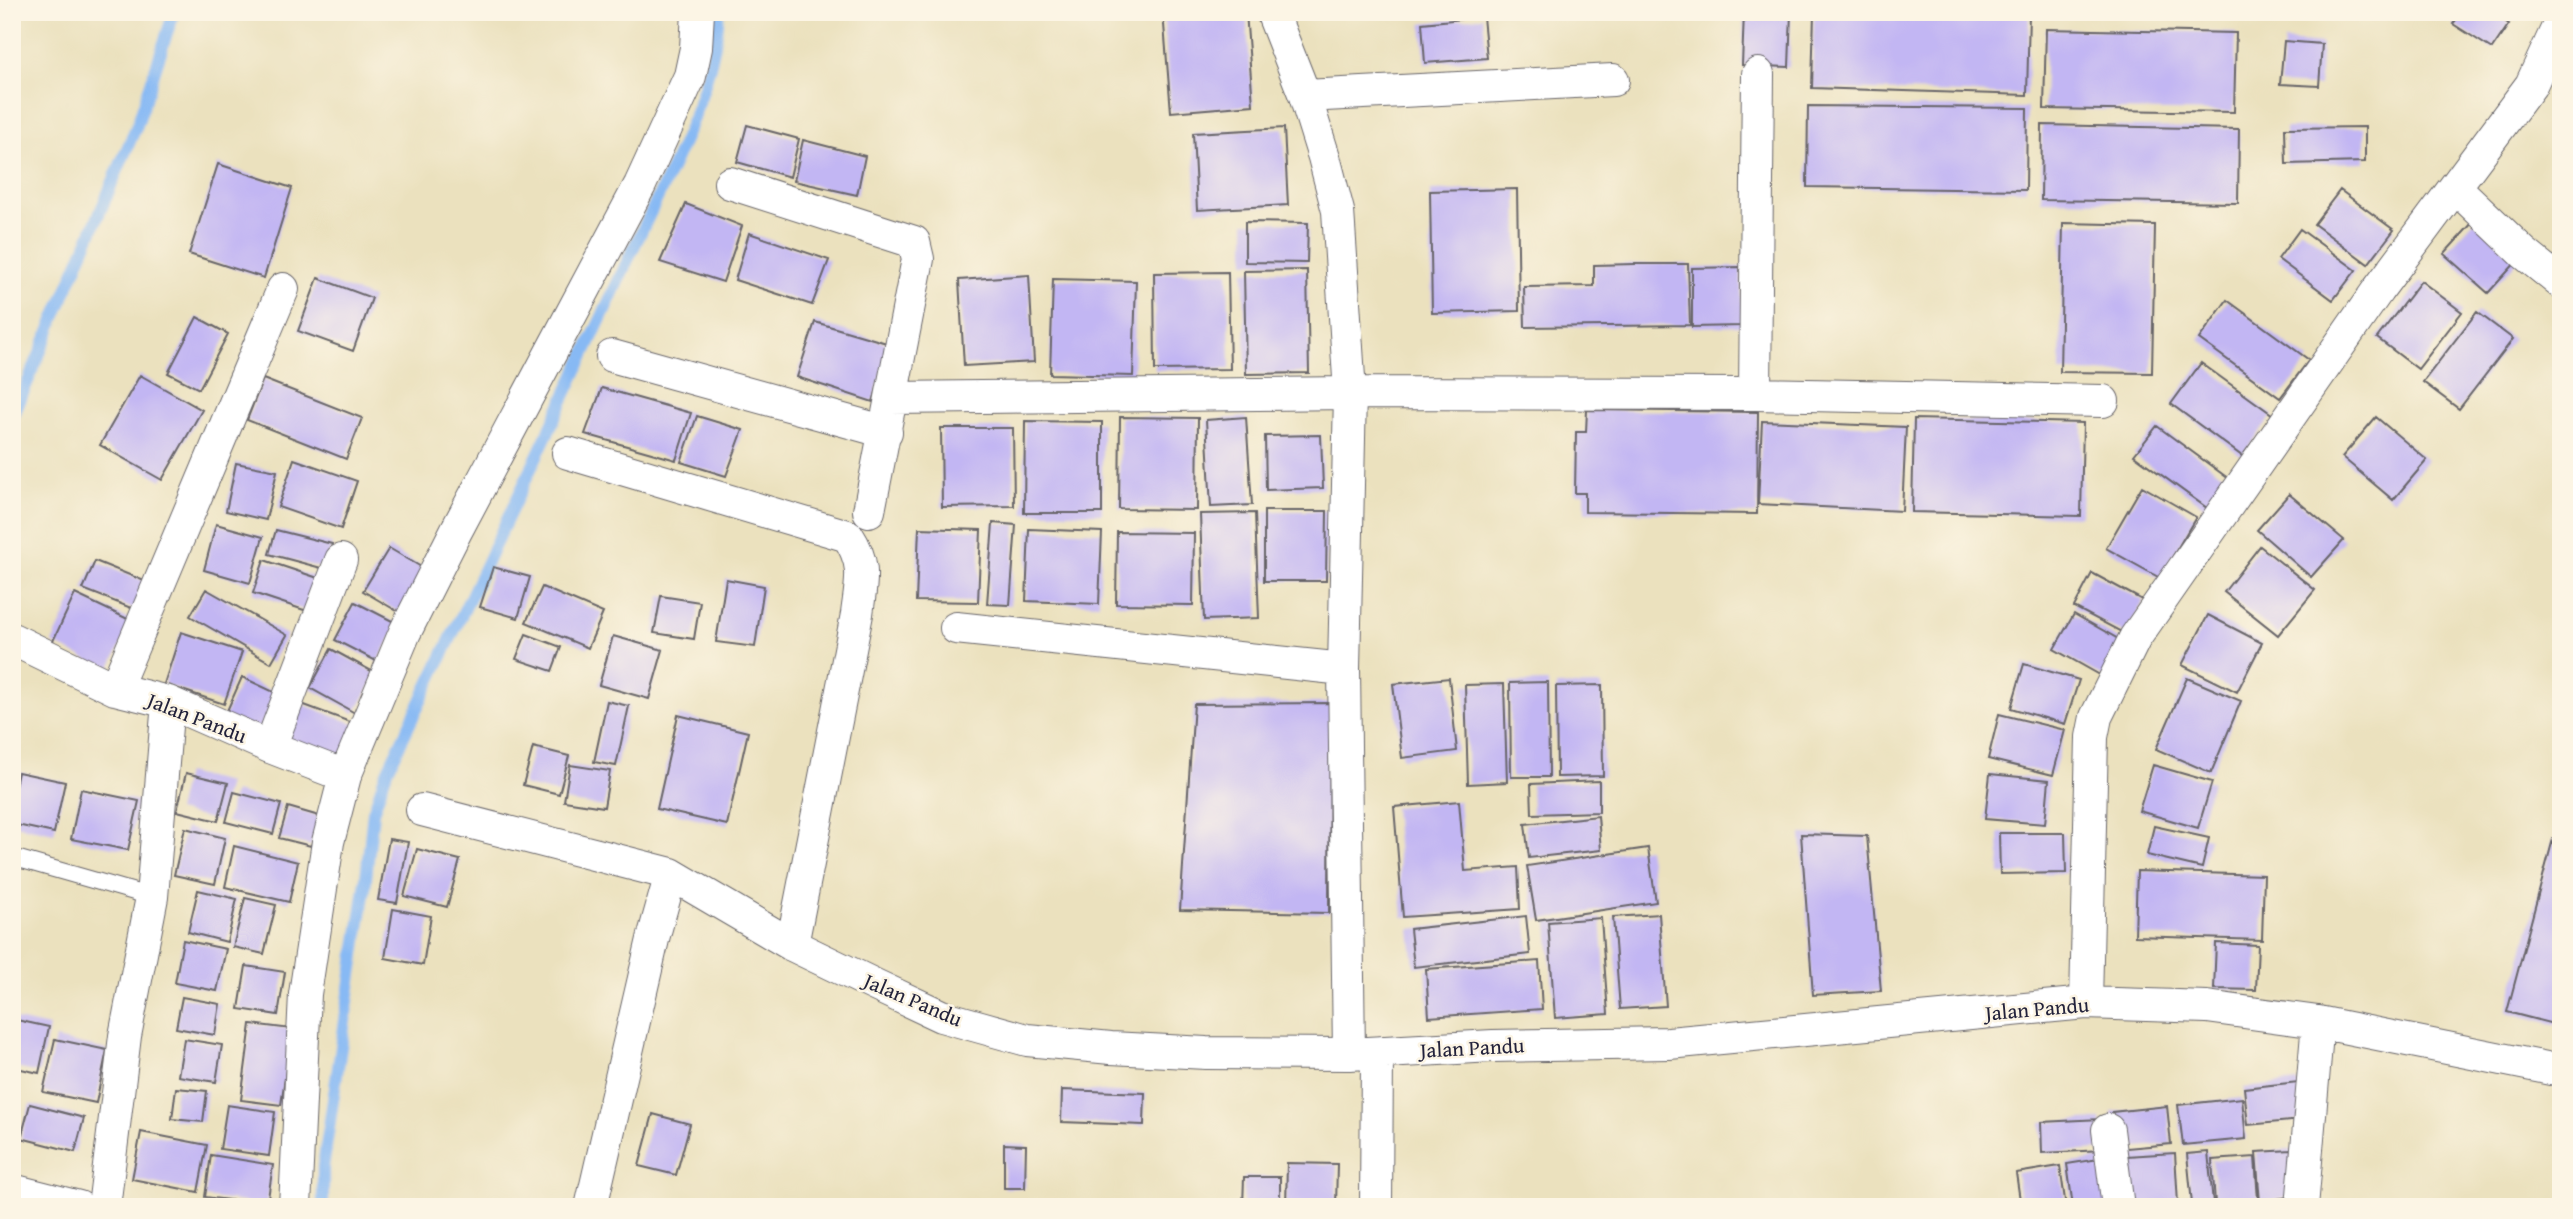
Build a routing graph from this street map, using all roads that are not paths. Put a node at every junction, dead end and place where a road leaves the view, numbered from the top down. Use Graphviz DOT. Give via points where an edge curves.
graph roads {
  1 [pos="698,12"];
  2 [pos="1272,12"];
  3 [pos="2552,12"];
  4 [pos="2561,19"];
  5 [pos="1758,75"];
  6 [pos="1613,80"];
  7 [pos="1305,96"];
  8 [pos="730,183"];
  9 [pos="2456,188"];
  10 [pos="2561,283"];
  11 [pos="283,289"];
  12 [pos="612,356"];
  13 [pos="1350,393"];
  14 [pos="1755,394"];
  15 [pos="891,398"];
  16 [pos="2103,401"];
  17 [pos="886,432"];
  18 [pos="568,453"];
  19 [pos="869,511"];
  20 [pos="341,560"];
  21 [pos="956,628"];
  22 [pos="12,639"];
  23 [pos="1344,669"];
  24 [pos="115,689"];
  25 [pos="168,702"];
  26 [pos="270,747"];
  27 [pos="345,776"];
  28 [pos="422,810"];
  29 [pos="12,857"];
  30 [pos="671,874"];
  31 [pos="152,897"];
  32 [pos="792,945"];
  33 [pos="2086,1003"];
  34 [pos="2318,1022"];
  35 [pos="1363,1054"];
  36 [pos="2561,1071"];
  37 [pos="2108,1130"];
  38 [pos="12,1189"];
  39 [pos="79,1207"];
  40 [pos="104,1207"];
  41 [pos="295,1207"];
  42 [pos="591,1207"];
  43 [pos="1376,1207"];
  44 [pos="2118,1207"];
  45 [pos="2302,1207"];
  1 -- 27 [label="street" via="690,76 640,185 405,632"];
  2 -- 7 [label="street"];
  3 -- 4 [label="street"];
  4 -- 9 [label="street" via="2531,85"];
  5 -- 14 [label="street"];
  6 -- 7 [label="street"];
  7 -- 13 [label="street" via="1338,211"];
  8 -- 15 [label="street" via="914,242 918,259"];
  9 -- 10 [label="street"];
  9 -- 33 [label="street" via="2378,290 2135,638 2096,717"];
  11 -- 24 [label="street"];
  12 -- 17 [label="street"];
  13 -- 14 [label="street"];
  13 -- 15 [label="street"];
  13 -- 23 [label="street"];
  14 -- 16 [label="street"];
  15 -- 17 [label="street"];
  17 -- 19 [label="street"];
  18 -- 32 [label="street" via="848,536 859,552 862,575 857,614"];
  20 -- 26 [label="street"];
  21 -- 23 [label="street"];
  22 -- 24 [label="street, Jalan Pandu"];
  23 -- 35 [label="street"];
  24 -- 25 [label="street, Jalan Pandu"];
  25 -- 26 [label="street, Jalan Pandu"];
  25 -- 31 [label="street"];
  26 -- 27 [label="street, Jalan Pandu"];
  27 -- 41 [label="street" via="328,842 305,994"];
  28 -- 30 [label="street, Jalan Pandu"];
  29 -- 31 [label="lane"];
  30 -- 32 [label="street, Jalan Pandu"];
  30 -- 42 [label="street"];
  31 -- 40 [label="street" via="125,1035"];
  32 -- 35 [label="street, Jalan Pandu" via="941,1016 1027,1040 1206,1053"];
  33 -- 34 [label="street, Jalan Pandu" via="2207,1007"];
  33 -- 35 [label="street, Jalan Pandu" via="1669,1042"];
  34 -- 36 [label="street, Jalan Pandu"];
  34 -- 45 [label="street"];
  35 -- 43 [label="street"];
  37 -- 44 [label="street"];
  38 -- 39 [label="street"];
}
